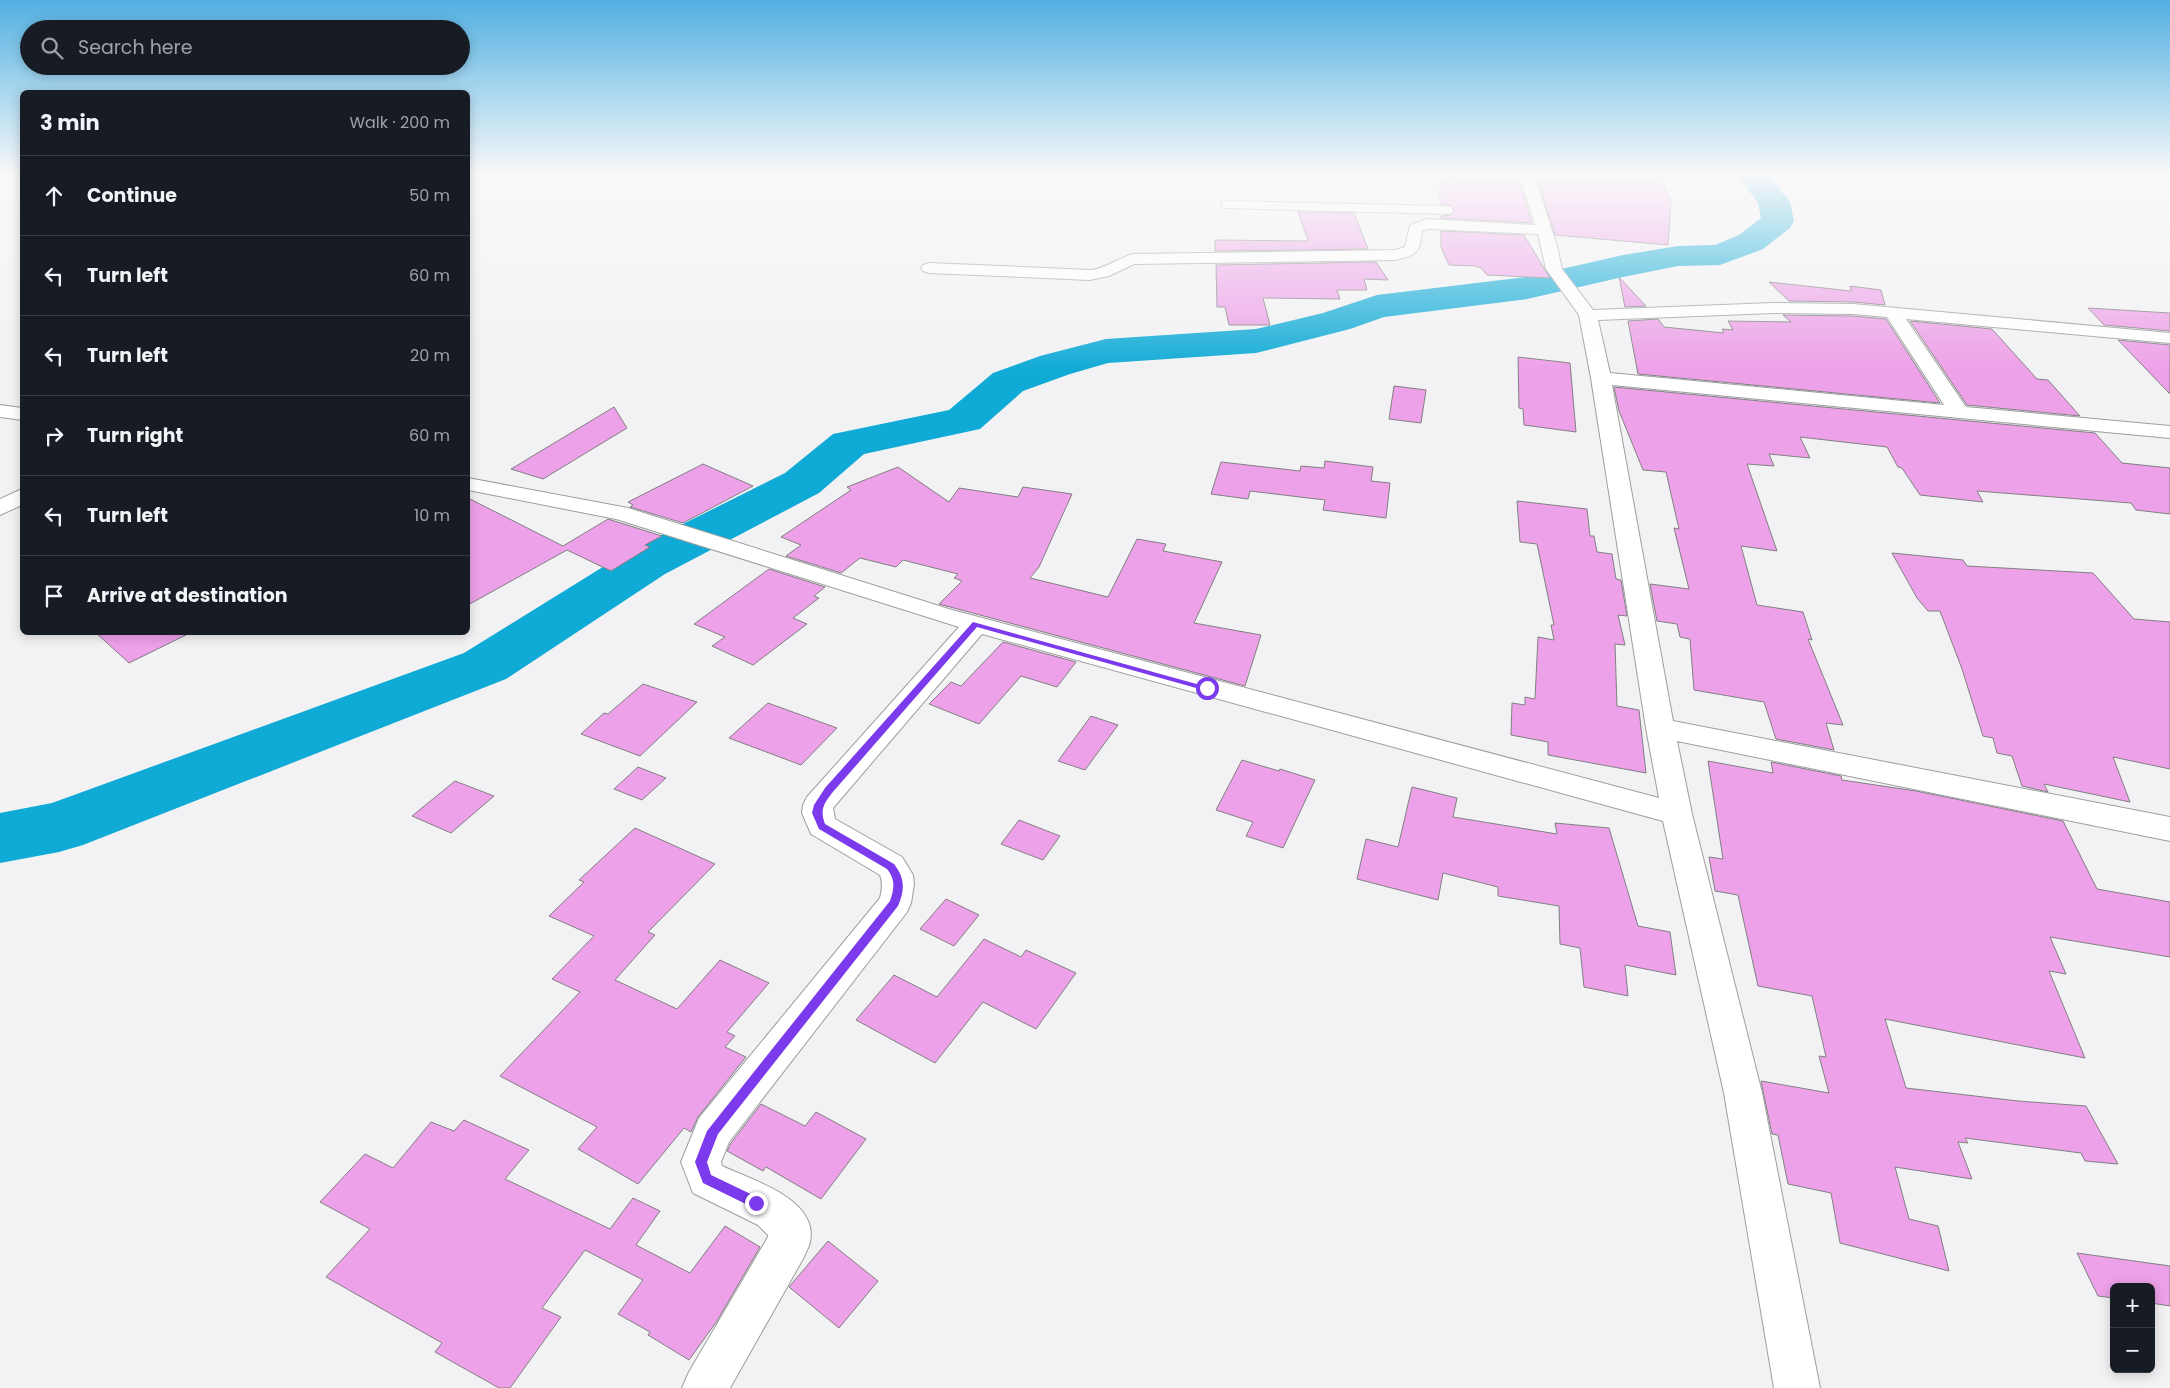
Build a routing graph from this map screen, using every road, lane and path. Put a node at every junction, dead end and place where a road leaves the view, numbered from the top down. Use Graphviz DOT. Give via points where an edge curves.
graph roads {
  1 [pos="1414,241"];
  2 [pos="1547,241"];
  3 [pos="929,268"];
  4 [pos="1571,292"];
  5 [pos="1892,312"];
  6 [pos="2170,338"];
  7 [pos="1601,378"];
  8 [pos="1958,410"];
  9 [pos="0,411"];
  10 [pos="20,414"];
  11 [pos="2170,432"];
  12 [pos="470,484"];
  13 [pos="494,488"];
  14 [pos="20,497"];
  15 [pos="470,499"];
  16 [pos="0,508"];
  17 [pos="976,624"];
  18 [pos="1660,728"];
  19 [pos="1677,814"];
  20 [pos="2170,829"];
  21 [pos="705,1388"];
  22 [pos="1797,1388"];
  1 -- 3 [label="street" via="1412,249 1395,255 1133,259 1124,261 1108,273 1090,276"];
  2 -- 4 [label="street"];
  4 -- 5 [label="street" via="1781,308"];
  4 -- 7 [label="street"];
  5 -- 6 [label="street"];
  5 -- 8 [label="street"];
  7 -- 8 [label="street"];
  7 -- 18 [label="street"];
  8 -- 11 [label="street"];
  9 -- 10 [label="street"];
  12 -- 13 [label="street"];
  13 -- 15 [label="street"];
  13 -- 17 [label="street" via="620,513 670,527"];
  14 -- 16 [label="street"];
  17 -- 19 [label="street"];
  17 -- 21 [label="street" via="818,805 822,826 891,866 900,885 895,903 713,1131 701,1162 707,1179 773,1211 789,1226 789,1242"];
  18 -- 19 [label="street"];
  18 -- 20 [label="street"];
  19 -- 22 [label="street" via="1744,1093"];
}
